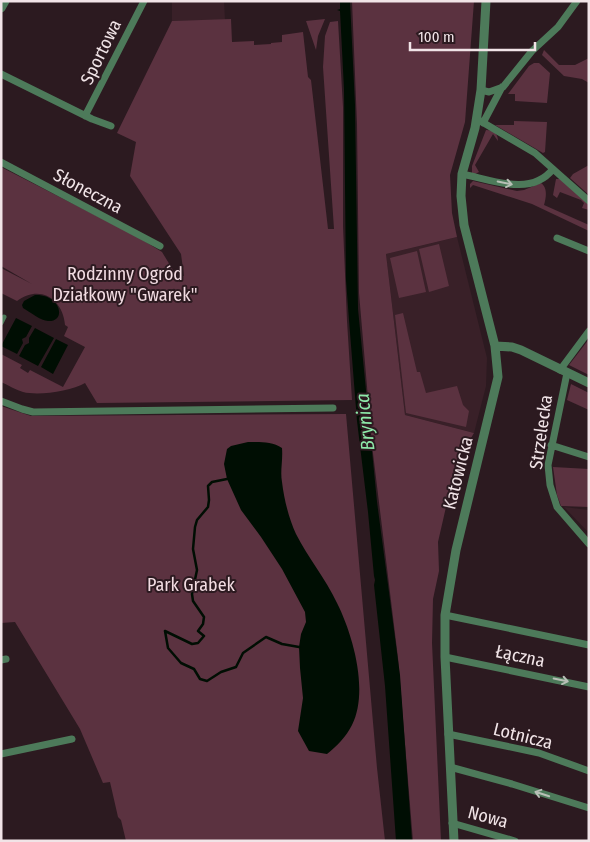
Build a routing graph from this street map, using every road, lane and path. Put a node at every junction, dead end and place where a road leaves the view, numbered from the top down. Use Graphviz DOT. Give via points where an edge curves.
graph roads {
  1 [pos="5,1"];
  2 [pos="144,1"];
  3 [pos="486,1"];
  4 [pos="577,1"];
  5 [pos="1,8"];
  6 [pos="1,74"];
  7 [pos="503,87"];
  8 [pos="481,90"];
  9 [pos="85,116"];
  10 [pos="480,121"];
  11 [pos="111,126"];
  12 [pos="1,162"];
  13 [pos="553,169"];
  14 [pos="462,174"];
  15 [pos="589,201"];
  16 [pos="557,238"];
  17 [pos="160,246"];
  18 [pos="589,251"];
  19 [pos="589,331"];
  20 [pos="496,346"];
  21 [pos="564,371"];
  22 [pos="589,383"];
  23 [pos="1,401"];
  24 [pos="333,408"];
  25 [pos="551,445"];
  26 [pos="589,457"];
  27 [pos="589,544"];
  28 [pos="445,615"];
  29 [pos="589,645"];
  30 [pos="444,657"];
  31 [pos="589,687"];
  32 [pos="448,734"];
  33 [pos="72,739"];
  34 [pos="1,754"];
  35 [pos="450,767"];
  36 [pos="589,771"];
  37 [pos="589,808"];
  38 [pos="452,823"];
  39 [pos="454,841"];
  40 [pos="515,841"];
  1 -- 5 [label="street"];
  2 -- 9 [label="street, Sportowa"];
  3 -- 8 [label="street, Katowicka"];
  4 -- 7 [label="street"];
  6 -- 9 [label="street"];
  7 -- 8 [label="street" via="495,91"];
  7 -- 10 [label="street"];
  8 -- 10 [label="street, Katowicka"];
  9 -- 11 [label="street"];
  10 -- 13 [label="street" via="535,153"];
  10 -- 14 [label="street, Katowicka"];
  12 -- 17 [label="street, Słoneczna"];
  14 -- 13 [label="street, one-way" via="515,185 530,184 547,177"];
  13 -- 15 [label="street"];
  14 -- 20 [label="street, Katowicka" via="464,225"];
  16 -- 18 [label="street"];
  19 -- 21 [label="street"];
  20 -- 21 [label="street" via="521,350"];
  20 -- 28 [label="street, Katowicka" via="496,388 458,542"];
  21 -- 22 [label="street"];
  21 -- 25 [label="street, Strzelecka"];
  23 -- 24 [label="street" via="33,412"];
  25 -- 26 [label="street"];
  25 -- 27 [label="street, Strzelecka" via="548,465 557,507"];
  28 -- 29 [label="street"];
  28 -- 30 [label="street, Katowicka"];
  30 -- 31 [label="street, Łączna, one-way"];
  30 -- 32 [label="street, Katowicka"];
  32 -- 35 [label="street, Katowicka"];
  32 -- 36 [label="street, Lotnicza" via="539,753"];
  33 -- 34 [label="street"];
  37 -- 35 [label="street, one-way"];
  35 -- 38 [label="street, Katowicka"];
  38 -- 39 [label="street, Katowicka"];
  38 -- 40 [label="street, Nowa"];
}
